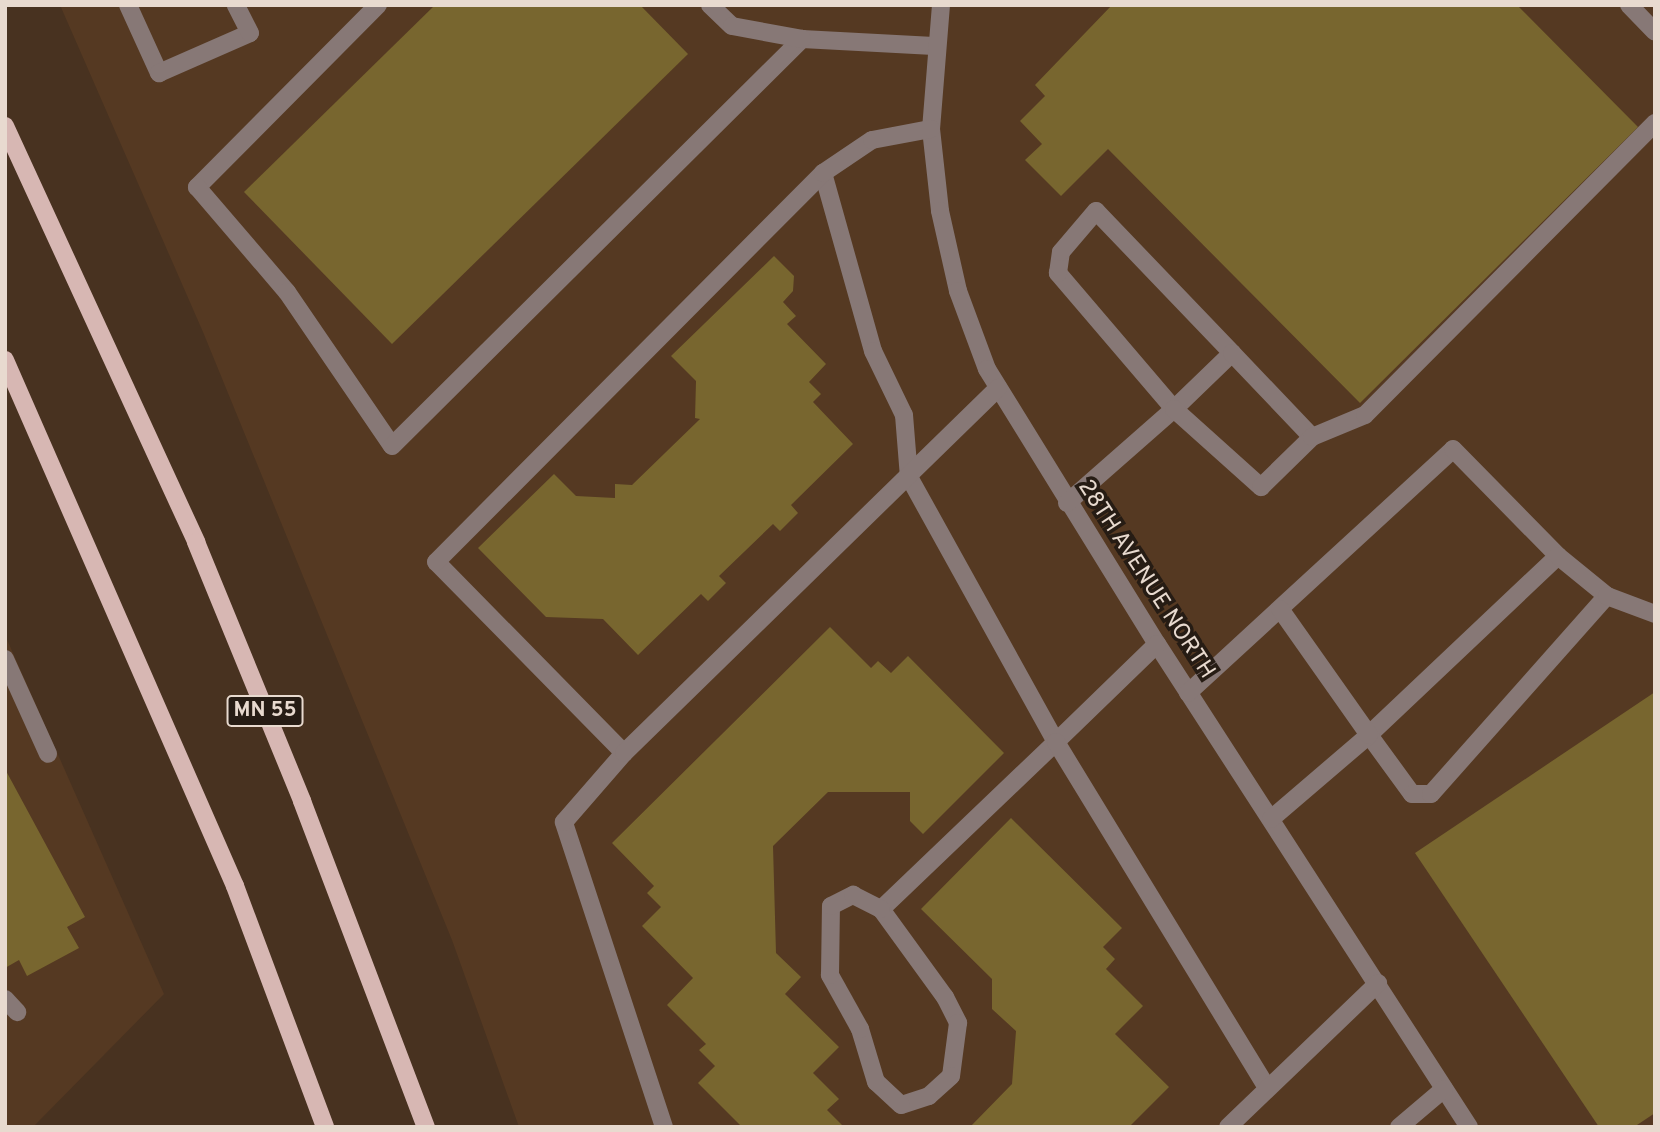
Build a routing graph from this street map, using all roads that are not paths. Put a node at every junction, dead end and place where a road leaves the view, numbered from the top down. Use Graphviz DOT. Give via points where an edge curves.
graph roads {
  1 [pos="128,5"];
  2 [pos="236,5"];
  3 [pos="378,5"];
  4 [pos="709,5"];
  5 [pos="941,5"];
  6 [pos="1629,5"];
  7 [pos="1655,32"];
  8 [pos="802,39"];
  9 [pos="934,46"];
  10 [pos="1655,123"];
  11 [pos="5,126"];
  12 [pos="931,129"];
  13 [pos="823,173"];
  14 [pos="1232,353"];
  15 [pos="5,360"];
  16 [pos="998,387"];
  17 [pos="1174,410"];
  18 [pos="1312,437"];
  19 [pos="909,477"];
  20 [pos="1067,503"];
  21 [pos="1558,556"];
  22 [pos="1607,596"];
  23 [pos="1280,608"];
  24 [pos="1655,614"];
  25 [pos="1157,644"];
  26 [pos="5,659"];
  27 [pos="1188,693"];
  28 [pos="1369,735"];
  29 [pos="1056,742"];
  30 [pos="624,753"];
  31 [pos="48,754"];
  32 [pos="1271,819"];
  33 [pos="881,909"];
  34 [pos="1378,983"];
  35 [pos="1267,1088"];
  36 [pos="1444,1089"];
  37 [pos="325,1127"];
  38 [pos="426,1127"];
  39 [pos="664,1127"];
  40 [pos="1228,1127"];
  41 [pos="1399,1127"];
  42 [pos="1469,1127"];
  1 -- 2 [label="street" via="159,73 250,33"];
  3 -- 8 [label="street" via="198,187 287,292 392,446"];
  4 -- 8 [label="street" via="732,26"];
  5 -- 9 [label="street, 28TH AVENUE NORTH"];
  6 -- 7 [label="street"];
  8 -- 9 [label="street"];
  9 -- 12 [label="street, 28TH AVENUE NORTH"];
  10 -- 18 [label="street" via="1365,415"];
  11 -- 38 [label="main road, MN 55" via="196,542 302,801"];
  12 -- 13 [label="street" via="872,140"];
  12 -- 16 [label="street, 28TH AVENUE NORTH" via="940,211 958,290"];
  13 -- 19 [label="street" via="873,351 904,415"];
  13 -- 30 [label="street" via="436,562"];
  14 -- 17 [label="street"];
  14 -- 17 [label="street" via="1096,211 1061,252 1058,274"];
  14 -- 18 [label="street"];
  15 -- 37 [label="main road" via="229,873"];
  16 -- 19 [label="street"];
  16 -- 20 [label="street, 28TH AVENUE NORTH"];
  17 -- 18 [label="street" via="1261,487"];
  17 -- 20 [label="street"];
  19 -- 29 [label="street"];
  19 -- 30 [label="street"];
  20 -- 25 [label="street, 28TH AVENUE NORTH"];
  21 -- 22 [label="street"];
  21 -- 23 [label="street" via="1453,449"];
  21 -- 28 [label="street"];
  22 -- 24 [label="street"];
  22 -- 28 [label="street" via="1431,794 1412,794"];
  23 -- 27 [label="street"];
  23 -- 28 [label="street"];
  25 -- 27 [label="street, 28TH AVENUE NORTH"];
  25 -- 29 [label="street"];
  26 -- 31 [label="street"];
  27 -- 32 [label="street, 28TH AVENUE NORTH"];
  28 -- 32 [label="street"];
  29 -- 33 [label="street"];
  29 -- 35 [label="street"];
  30 -- 39 [label="street" via="564,822"];
  32 -- 34 [label="street, 28TH AVENUE NORTH"];
  33 -- 33 [label="street" via="945,997 958,1023 951,1076 929,1096 901,1105 876,1082 860,1028 830,975 831,906 853,895"];
  34 -- 35 [label="street"];
  34 -- 36 [label="street, 28TH AVENUE NORTH"];
  35 -- 40 [label="street"];
  36 -- 41 [label="street"];
  36 -- 42 [label="street, 28TH AVENUE NORTH"];
}
